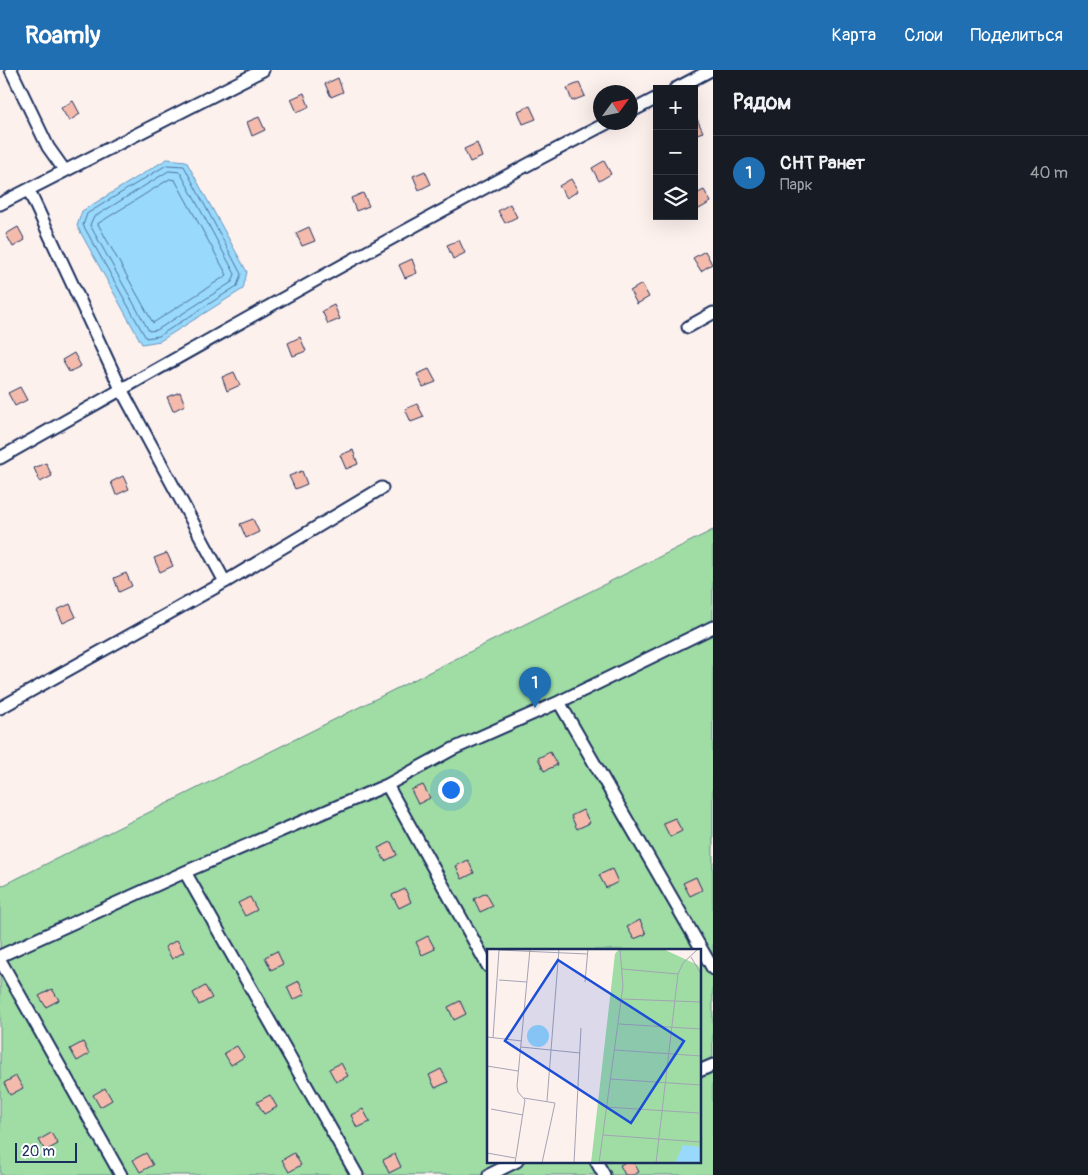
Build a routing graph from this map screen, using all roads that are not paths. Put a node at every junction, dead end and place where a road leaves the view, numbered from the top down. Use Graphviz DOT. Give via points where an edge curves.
graph roads {
  1 [pos="11,70"];
  2 [pos="263,70"];
  3 [pos="711,70"];
  4 [pos="683,85"];
  5 [pos="653,100"];
  6 [pos="638,108"];
  7 [pos="594,130"];
  8 [pos="65,171"];
  9 [pos="29,191"];
  10 [pos="0,204"];
  11 [pos="713,313"];
  12 [pos="688,327"];
  13 [pos="121,389"];
  14 [pos="0,458"];
  15 [pos="382,488"];
  16 [pos="225,582"];
  17 [pos="713,627"];
  18 [pos="558,702"];
  19 [pos="0,708"];
  20 [pos="388,785"];
  21 [pos="185,872"];
  22 [pos="0,958"];
  23 [pos="487,964"];
  24 [pos="713,969"];
  25 [pos="713,1064"];
  26 [pos="700,1070"];
  27 [pos="514,1162"];
  28 [pos="597,1162"];
  29 [pos="120,1175"];
  30 [pos="357,1175"];
  31 [pos="489,1175"];
  32 [pos="604,1175"];
  1 -- 8 [label="lane" via="48,147"];
  2 -- 8 [label="lane"];
  3 -- 4 [label="lane"];
  5 -- 6 [label="lane"];
  7 -- 13 [label="lane"];
  8 -- 9 [label="lane"];
  9 -- 10 [label="lane"];
  9 -- 13 [label="lane"];
  11 -- 12 [label="lane"];
  13 -- 14 [label="lane"];
  13 -- 16 [label="lane"];
  15 -- 16 [label="lane"];
  16 -- 19 [label="lane"];
  17 -- 18 [label="lane"];
  18 -- 20 [label="lane" via="453,749"];
  18 -- 24 [label="lane"];
  20 -- 21 [label="lane"];
  20 -- 23 [label="lane"];
  21 -- 22 [label="lane"];
  21 -- 30 [label="lane"];
  22 -- 29 [label="lane"];
  25 -- 26 [label="lane"];
  27 -- 31 [label="lane"];
  28 -- 32 [label="lane"];
}
